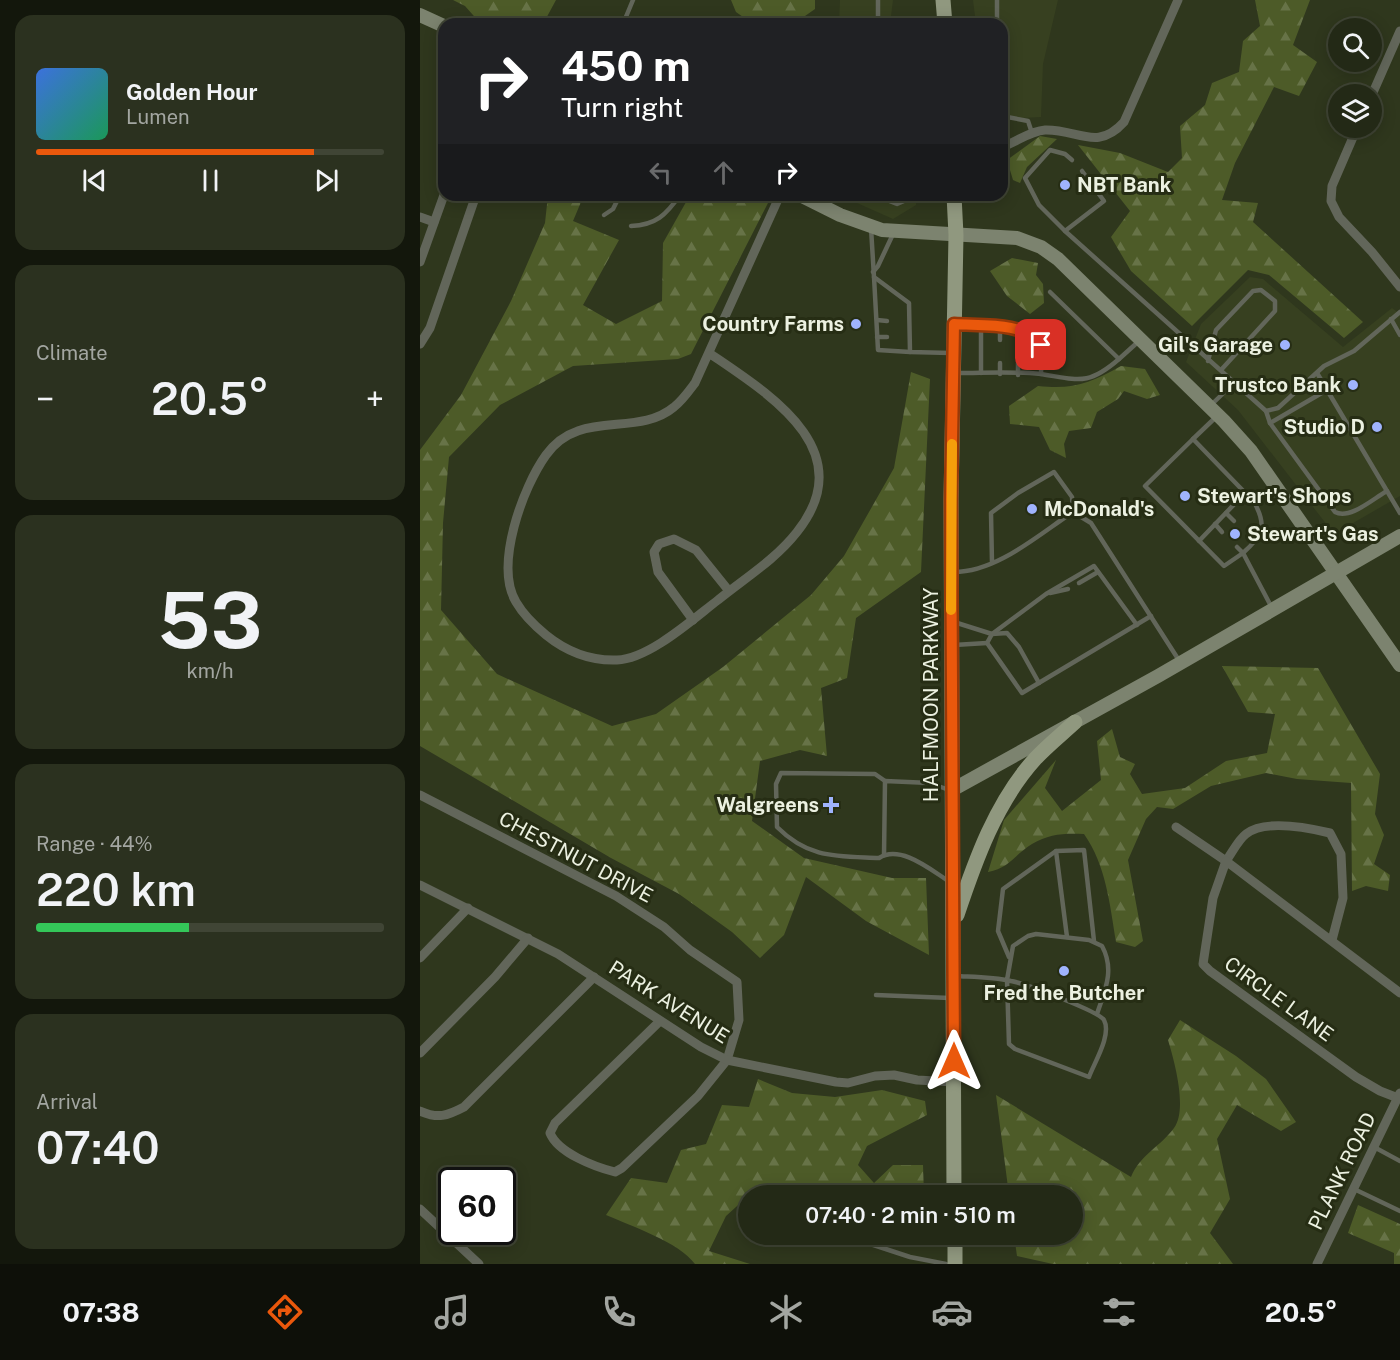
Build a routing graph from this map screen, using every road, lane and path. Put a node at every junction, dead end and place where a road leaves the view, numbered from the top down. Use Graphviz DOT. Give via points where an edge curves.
graph roads {
  1 [pos="633,0"];
  2 [pos="878,0"];
  3 [pos="943,0"];
  4 [pos="997,0"];
  5 [pos="1178,0"];
  6 [pos="420,15"];
  7 [pos="625,18"];
  8 [pos="878,18"];
  9 [pos="944,18"];
  10 [pos="997,18"];
  11 [pos="438,23"];
  12 [pos="1400,31"];
  13 [pos="1377,84"];
  14 [pos="1008,117"];
  15 [pos="1032,133"];
  16 [pos="1354,138"];
  17 [pos="1008,144"];
  18 [pos="1072,160"];
  19 [pos="1082,171"];
  20 [pos="442,201"];
  21 [pos="474,201"];
  22 [pos="617,201"];
  23 [pos="676,201"];
  24 [pos="777,201"];
  25 [pos="814,201"];
  26 [pos="889,201"];
  27 [pos="904,201"];
  28 [pos="954,201"];
  29 [pos="604,215"];
  30 [pos="420,217"];
  31 [pos="434,222"];
  32 [pos="632,226"];
  33 [pos="871,226"];
  34 [pos="894,231"];
  35 [pos="1065,231"];
  36 [pos="956,235"];
  37 [pos="420,262"];
  38 [pos="874,274"];
  39 [pos="1400,287"];
  40 [pos="1050,292"];
  41 [pos="1400,312"];
  42 [pos="1391,319"];
  43 [pos="877,320"];
  44 [pos="887,321"];
  45 [pos="901,322"];
  46 [pos="909,322"];
  47 [pos="954,324"];
  48 [pos="981,326"];
  49 [pos="1000,328"];
  50 [pos="1019,329"];
  51 [pos="1400,335"];
  52 [pos="877,337"];
  53 [pos="887,337"];
  54 [pos="901,337"];
  55 [pos="910,337"];
  56 [pos="1141,339"];
  57 [pos="1000,340"];
  58 [pos="1019,340"];
  59 [pos="420,344"];
  60 [pos="910,352"];
  61 [pos="709,353"];
  62 [pos="954,353"];
  63 [pos="1119,359"];
  64 [pos="1208,361"];
  65 [pos="1000,363"];
  66 [pos="1018,363"];
  67 [pos="1221,370"];
  68 [pos="953,373"];
  69 [pos="981,373"];
  70 [pos="1317,373"];
  71 [pos="1000,374"];
  72 [pos="1041,374"];
  73 [pos="1018,375"];
  74 [pos="1235,382"];
  75 [pos="1327,390"];
  76 [pos="1214,411"];
  77 [pos="1266,411"];
  78 [pos="1270,423"];
  79 [pos="1193,439"];
  80 [pos="1387,490"];
  81 [pos="1245,493"];
  82 [pos="1073,512"];
  83 [pos="1226,513"];
  84 [pos="1400,513"];
  85 [pos="1234,521"];
  86 [pos="1215,524"];
  87 [pos="1222,532"];
  88 [pos="1400,536"];
  89 [pos="1249,537"];
  90 [pos="1198,541"];
  91 [pos="1254,543"];
  92 [pos="1237,548"];
  93 [pos="1243,554"];
  94 [pos="992,563"];
  95 [pos="951,572"];
  96 [pos="1098,572"];
  97 [pos="1335,572"];
  98 [pos="1079,583"];
  99 [pos="1068,589"];
  100 [pos="729,591"];
  101 [pos="1046,594"];
  102 [pos="1272,609"];
  103 [pos="1151,616"];
  104 [pos="693,620"];
  105 [pos="951,621"];
  106 [pos="1137,625"];
  107 [pos="992,634"];
  108 [pos="987,643"];
  109 [pos="951,645"];
  110 [pos="1180,663"];
  111 [pos="1400,664"];
  112 [pos="1039,683"];
  113 [pos="1075,722"];
  114 [pos="885,781"];
  115 [pos="952,790"];
  116 [pos="420,795"];
  117 [pos="1176,827"];
  118 [pos="1056,851"];
  119 [pos="884,855"];
  120 [pos="1226,861"];
  121 [pos="952,884"];
  122 [pos="420,885"];
  123 [pos="468,908"];
  124 [pos="953,930"];
  125 [pos="1067,937"];
  126 [pos="528,938"];
  127 [pos="1332,940"];
  128 [pos="1094,941"];
  129 [pos="1009,957"];
  130 [pos="420,958"];
  131 [pos="953,975"];
  132 [pos="594,976"];
  133 [pos="1007,980"];
  134 [pos="1400,993"];
  135 [pos="876,995"];
  136 [pos="953,998"];
  137 [pos="1097,1014"];
  138 [pos="660,1021"];
  139 [pos="420,1053"];
  140 [pos="727,1060"];
  141 [pos="954,1082"];
  142 [pos="1399,1095"];
  143 [pos="420,1111"];
  144 [pos="1374,1147"];
  145 [pos="1400,1161"];
  146 [pos="954,1185"];
  147 [pos="1354,1189"];
  148 [pos="420,1209"];
  149 [pos="1400,1211"];
  150 [pos="875,1245"];
  151 [pos="955,1245"];
  152 [pos="906,1255"];
  153 [pos="480,1264"];
  154 [pos="905,1264"];
  155 [pos="946,1264"];
  156 [pos="955,1264"];
  157 [pos="1317,1264"];
  1 -- 7 [label="lane"];
  2 -- 8 [label="lane"];
  3 -- 9 [label="main road"];
  4 -- 10 [label="lane"];
  5 -- 15 [label="street" via="1124,122 1114,132 1101,138 1046,130"];
  6 -- 11 [label="street"];
  12 -- 13 [label="street"];
  14 -- 15 [label="lane" via="1028,121"];
  15 -- 17 [label="street"];
  16 -- 39 [label="street" via="1332,186 1331,201 1339,217"];
  18 -- 35 [label="lane" via="1050,150 1025,178 1039,205"];
  19 -- 35 [label="lane" via="1104,201"];
  20 -- 31 [label="street"];
  21 -- 59 [label="street" via="430,328"];
  22 -- 29 [label="lane"];
  23 -- 32 [label="lane" via="658,221"];
  24 -- 61 [label="street"];
  25 -- 33 [label="street"];
  26 -- 27 [label="lane"];
  28 -- 36 [label="main road, HALFMOON PARKWAY"];
  30 -- 31 [label="street"];
  31 -- 37 [label="street"];
  33 -- 34 [label="street"];
  33 -- 38 [label="lane"];
  34 -- 36 [label="street"];
  34 -- 38 [label="lane"];
  35 -- 64 [label="lane"];
  36 -- 47 [label="main road, HALFMOON PARKWAY"];
  36 -- 56 [label="street" via="1017,238 1041,247"];
  38 -- 43 [label="lane"];
  38 -- 46 [label="lane" via="909,303"];
  40 -- 63 [label="lane"];
  41 -- 42 [label="lane"];
  42 -- 51 [label="lane"];
  42 -- 70 [label="lane" via="1354,351"];
  43 -- 44 [label="lane"];
  43 -- 52 [label="lane"];
  45 -- 46 [label="lane"];
  46 -- 55 [label="lane"];
  47 -- 48 [label="lane"];
  47 -- 62 [label="main road, HALFMOON PARKWAY"];
  48 -- 49 [label="lane"];
  48 -- 69 [label="lane"];
  49 -- 50 [label="lane"];
  49 -- 57 [label="lane"];
  50 -- 58 [label="lane"];
  50 -- 72 [label="lane" via="1034,336 1041,345"];
  52 -- 53 [label="lane"];
  52 -- 60 [label="lane" via="878,350"];
  54 -- 55 [label="lane"];
  55 -- 60 [label="lane"];
  56 -- 63 [label="lane"];
  56 -- 76 [label="street"];
  60 -- 62 [label="lane"];
  61 -- 100 [label="street" via="793,417 814,449 819,472 816,500 797,532 751,576"];
  61 -- 104 [label="street" via="695,383 674,408 649,419 587,427 556,443 531,479 519,512 507,572 515,601 535,626 578,655 618,661 632,658"];
  62 -- 68 [label="main road, HALFMOON PARKWAY"];
  63 -- 72 [label="lane" via="1104,372 1077,380"];
  64 -- 67 [label="lane"];
  64 -- 67 [label="lane" via="1219,327 1253,291 1263,291 1275,301 1275,311"];
  65 -- 71 [label="lane"];
  66 -- 73 [label="lane"];
  67 -- 74 [label="lane"];
  68 -- 69 [label="lane"];
  68 -- 95 [label="main road, HALFMOON PARKWAY"];
  69 -- 71 [label="lane"];
  70 -- 75 [label="lane"];
  70 -- 77 [label="lane" via="1278,408"];
  71 -- 73 [label="lane"];
  72 -- 73 [label="lane"];
  74 -- 76 [label="lane"];
  74 -- 77 [label="lane"];
  75 -- 78 [label="lane"];
  75 -- 80 [label="lane"];
  76 -- 79 [label="lane"];
  76 -- 97 [label="street" via="1251,451"];
  77 -- 78 [label="lane"];
  78 -- 80 [label="lane" via="1340,515"];
  79 -- 81 [label="lane"];
  79 -- 90 [label="lane" via="1144,486"];
  80 -- 84 [label="lane"];
  81 -- 83 [label="lane"];
  81 -- 91 [label="lane" via="1259,511 1262,531"];
  82 -- 94 [label="lane"];
  82 -- 94 [label="lane" via="1072,497 1054,472 1050,472 991,513"];
  82 -- 103 [label="lane" via="1091,524"];
  83 -- 85 [label="lane"];
  83 -- 86 [label="lane"];
  86 -- 87 [label="lane"];
  86 -- 90 [label="lane"];
  88 -- 97 [label="street"];
  89 -- 91 [label="lane"];
  90 -- 93 [label="lane" via="1224,566"];
  91 -- 93 [label="lane"];
  92 -- 93 [label="lane"];
  93 -- 102 [label="lane"];
  94 -- 95 [label="lane" via="970,572"];
  95 -- 105 [label="main road, HALFMOON PARKWAY"];
  96 -- 98 [label="lane"];
  96 -- 101 [label="lane" via="1094,566"];
  96 -- 106 [label="lane"];
  97 -- 102 [label="street"];
  97 -- 111 [label="street"];
  99 -- 101 [label="lane"];
  100 -- 104 [label="street"];
  100 -- 104 [label="street" via="696,550 674,539 659,544 654,552 658,572"];
  101 -- 107 [label="lane"];
  102 -- 110 [label="street"];
  103 -- 106 [label="lane"];
  103 -- 110 [label="lane"];
  105 -- 107 [label="lane"];
  105 -- 109 [label="main road, HALFMOON PARKWAY"];
  106 -- 112 [label="lane"];
  107 -- 108 [label="lane"];
  107 -- 112 [label="lane" via="1007,633"];
  108 -- 109 [label="lane"];
  108 -- 112 [label="lane" via="1022,693"];
  109 -- 115 [label="main road, HALFMOON PARKWAY"];
  110 -- 113 [label="street"];
  113 -- 115 [label="street"];
  113 -- 124 [label="main road" via="1034,760 1012,791 976,860"];
  114 -- 115 [label="lane" via="930,783"];
  114 -- 119 [label="lane"];
  114 -- 119 [label="lane" via="875,774 782,773 776,784 777,826 788,838 821,855"];
  115 -- 121 [label="main road, HALFMOON PARKWAY"];
  116 -- 140 [label="street, CHESTNUT DRIVE" via="616,896 737,982 740,1020"];
  117 -- 120 [label="street"];
  118 -- 125 [label="lane"];
  118 -- 128 [label="lane" via="1084,850"];
  118 -- 129 [label="lane" via="1003,889 998,932"];
  119 -- 121 [label="lane" via="903,856"];
  120 -- 127 [label="street"];
  120 -- 127 [label="street" via="1245,834 1258,828 1301,826 1330,832 1341,854 1343,898"];
  120 -- 142 [label="street, CIRCLE LANE" via="1213,898 1203,964 1356,1077 1380,1091"];
  121 -- 124 [label="main road, HALFMOON PARKWAY"];
  122 -- 123 [label="street, PARK AVENUE"];
  123 -- 126 [label="street, PARK AVENUE"];
  123 -- 130 [label="street"];
  124 -- 131 [label="main road, HALFMOON PARKWAY"];
  125 -- 128 [label="lane"];
  125 -- 129 [label="lane" via="1028,936 1012,946"];
  126 -- 132 [label="street, PARK AVENUE"];
  126 -- 139 [label="street"];
  127 -- 134 [label="street"];
  128 -- 137 [label="lane" via="1105,950 1110,974"];
  129 -- 133 [label="lane"];
  131 -- 133 [label="lane"];
  131 -- 136 [label="main road, HALFMOON PARKWAY"];
  132 -- 138 [label="street, PARK AVENUE"];
  132 -- 143 [label="street" via="464,1107 446,1117"];
  133 -- 137 [label="lane"];
  133 -- 137 [label="lane" via="1009,1044 1089,1077 1106,1030 1104,1019"];
  135 -- 136 [label="lane"];
  136 -- 141 [label="main road, HALFMOON PARKWAY"];
  138 -- 140 [label="street, PARK AVENUE"];
  138 -- 140 [label="street" via="555,1123 550,1133 559,1146 615,1172 698,1096"];
  140 -- 141 [label="street, PARK AVENUE" via="836,1082 894,1075"];
  141 -- 146 [label="main road, HALFMOON PARKWAY"];
  142 -- 144 [label="street, PLANK ROAD"];
  144 -- 145 [label="lane"];
  144 -- 147 [label="street, PLANK ROAD"];
  147 -- 149 [label="lane"];
  147 -- 157 [label="street, PLANK ROAD"];
  148 -- 153 [label="street"];
  150 -- 152 [label="lane"];
  151 -- 156 [label="main road"];
  152 -- 154 [label="lane"];
  152 -- 155 [label="lane"];
}
